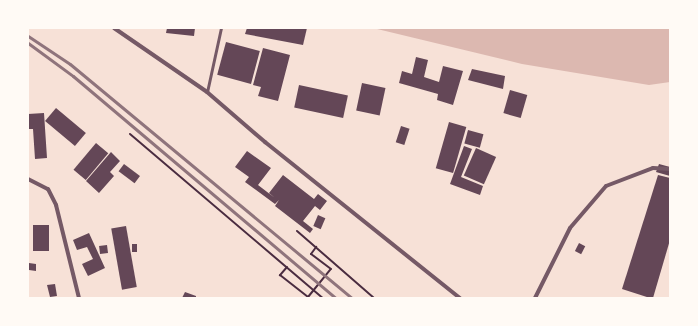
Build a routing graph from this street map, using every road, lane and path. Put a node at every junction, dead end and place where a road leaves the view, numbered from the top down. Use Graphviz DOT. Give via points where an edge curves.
graph roads {
  1 [pos="114,28"];
  2 [pos="221,28"];
  3 [pos="207,92"];
  4 [pos="130,134"];
  5 [pos="670,169"];
  6 [pos="28,179"];
  7 [pos="298,231"];
  8 [pos="316,247"];
  9 [pos="287,267"];
  10 [pos="308,297"];
  11 [pos="79,298"];
  12 [pos="323,298"];
  13 [pos="374,298"];
  14 [pos="460,298"];
  15 [pos="535,298"];
  1 -- 3 [label="street"];
  2 -- 3 [label="lane"];
  3 -- 14 [label="street" via="264,142"];
  4 -- 9 [label="path"];
  5 -- 15 [label="street" via="653,168 606,186 570,228"];
  6 -- 11 [label="street" via="48,189 56,206"];
  7 -- 8 [label="path"];
  8 -- 10 [label="path" via="311,254 331,269"];
  8 -- 13 [label="path"];
  9 -- 10 [label="path" via="280,275"];
  9 -- 12 [label="path"];
}
